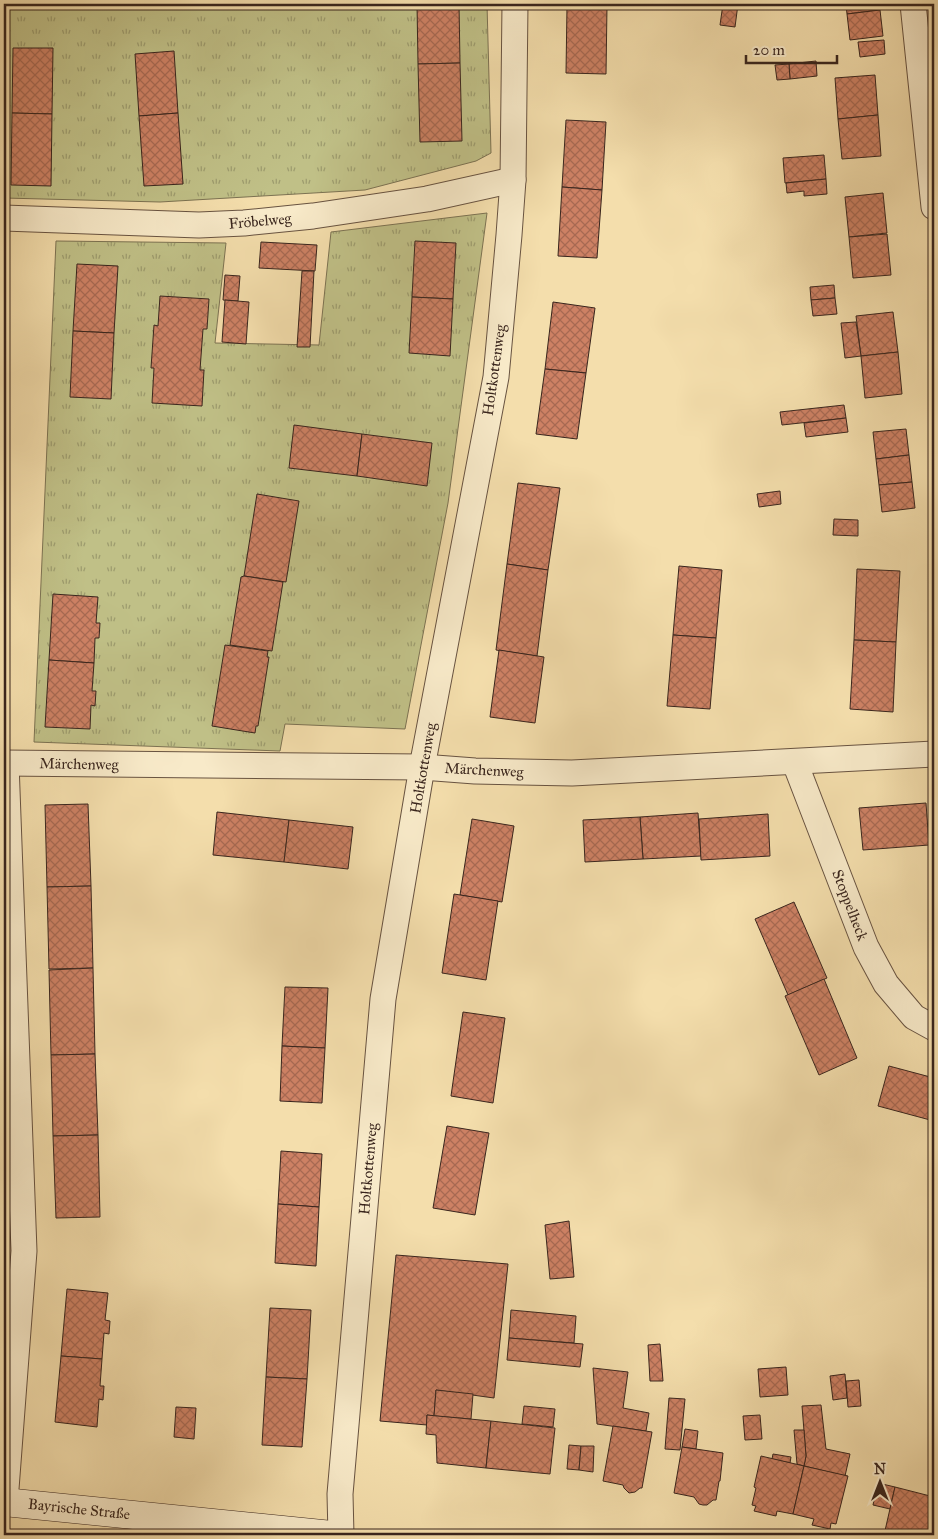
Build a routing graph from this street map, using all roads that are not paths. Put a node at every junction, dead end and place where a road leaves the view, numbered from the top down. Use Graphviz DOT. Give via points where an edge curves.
graph roads {
  1 [pos="515,4"];
  2 [pos="913,4"];
  3 [pos="513,180"];
  4 [pos="934,207"];
  5 [pos="4,218"];
  6 [pos="934,754"];
  7 [pos="795,762"];
  8 [pos="5,763"];
  9 [pos="422,767"];
  10 [pos="934,1028"];
  11 [pos="4,1502"];
  12 [pos="332,1535"];
  13 [pos="342,1535"];
  1 -- 3 [label="street, Holtkottenweg"];
  2 -- 4 [label="street"];
  3 -- 5 [label="street, Fröbelweg" via="417,200 313,216 244,222 199,225"];
  3 -- 9 [label="street, Holtkottenweg" via="496,377"];
  6 -- 7 [label="street, Märchenweg"];
  7 -- 9 [label="street, Märchenweg" via="572,773"];
  7 -- 10 [label="street, Stoppelheck" via="866,947 886,984 914,1016"];
  8 -- 9 [label="street, Märchenweg"];
  8 -- 11 [label="street" via="24,1251"];
  9 -- 13 [label="street, Holtkottenweg" via="383,999 340,1494"];
  11 -- 12 [label="street, Bayrische Straße"];
}
